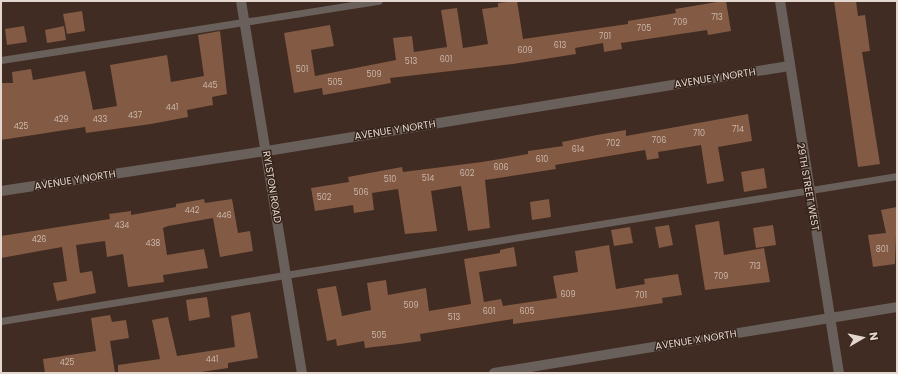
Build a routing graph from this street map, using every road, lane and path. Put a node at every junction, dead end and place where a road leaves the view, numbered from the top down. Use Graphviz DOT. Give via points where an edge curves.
graph roads {
  1 [pos="241,1"];
  2 [pos="378,1"];
  3 [pos="780,1"];
  4 [pos="245,22"];
  5 [pos="1,60"];
  6 [pos="789,66"];
  7 [pos="267,151"];
  8 [pos="897,176"];
  9 [pos="809,190"];
  10 [pos="1,191"];
  11 [pos="286,277"];
  12 [pos="897,307"];
  13 [pos="831,318"];
  14 [pos="1,321"];
  15 [pos="302,373"];
  16 [pos="494,373"];
  17 [pos="838,373"];
  1 -- 4 [label="street, RYLSTON ROAD"];
  2 -- 4 [label="lane"];
  3 -- 6 [label="street, 29TH STREET WEST"];
  4 -- 5 [label="lane"];
  4 -- 7 [label="street, RYLSTON ROAD"];
  6 -- 7 [label="street, AVENUE Y NORTH"];
  6 -- 9 [label="street, 29TH STREET WEST"];
  7 -- 10 [label="street, AVENUE Y NORTH"];
  7 -- 11 [label="street, RYLSTON ROAD"];
  8 -- 9 [label="lane"];
  9 -- 11 [label="lane"];
  9 -- 13 [label="street, 29TH STREET WEST"];
  11 -- 14 [label="lane"];
  11 -- 15 [label="street, RYLSTON ROAD"];
  12 -- 13 [label="street, AVENUE X NORTH"];
  13 -- 16 [label="street, AVENUE X NORTH"];
  13 -- 17 [label="street, 29TH STREET WEST"];
}
